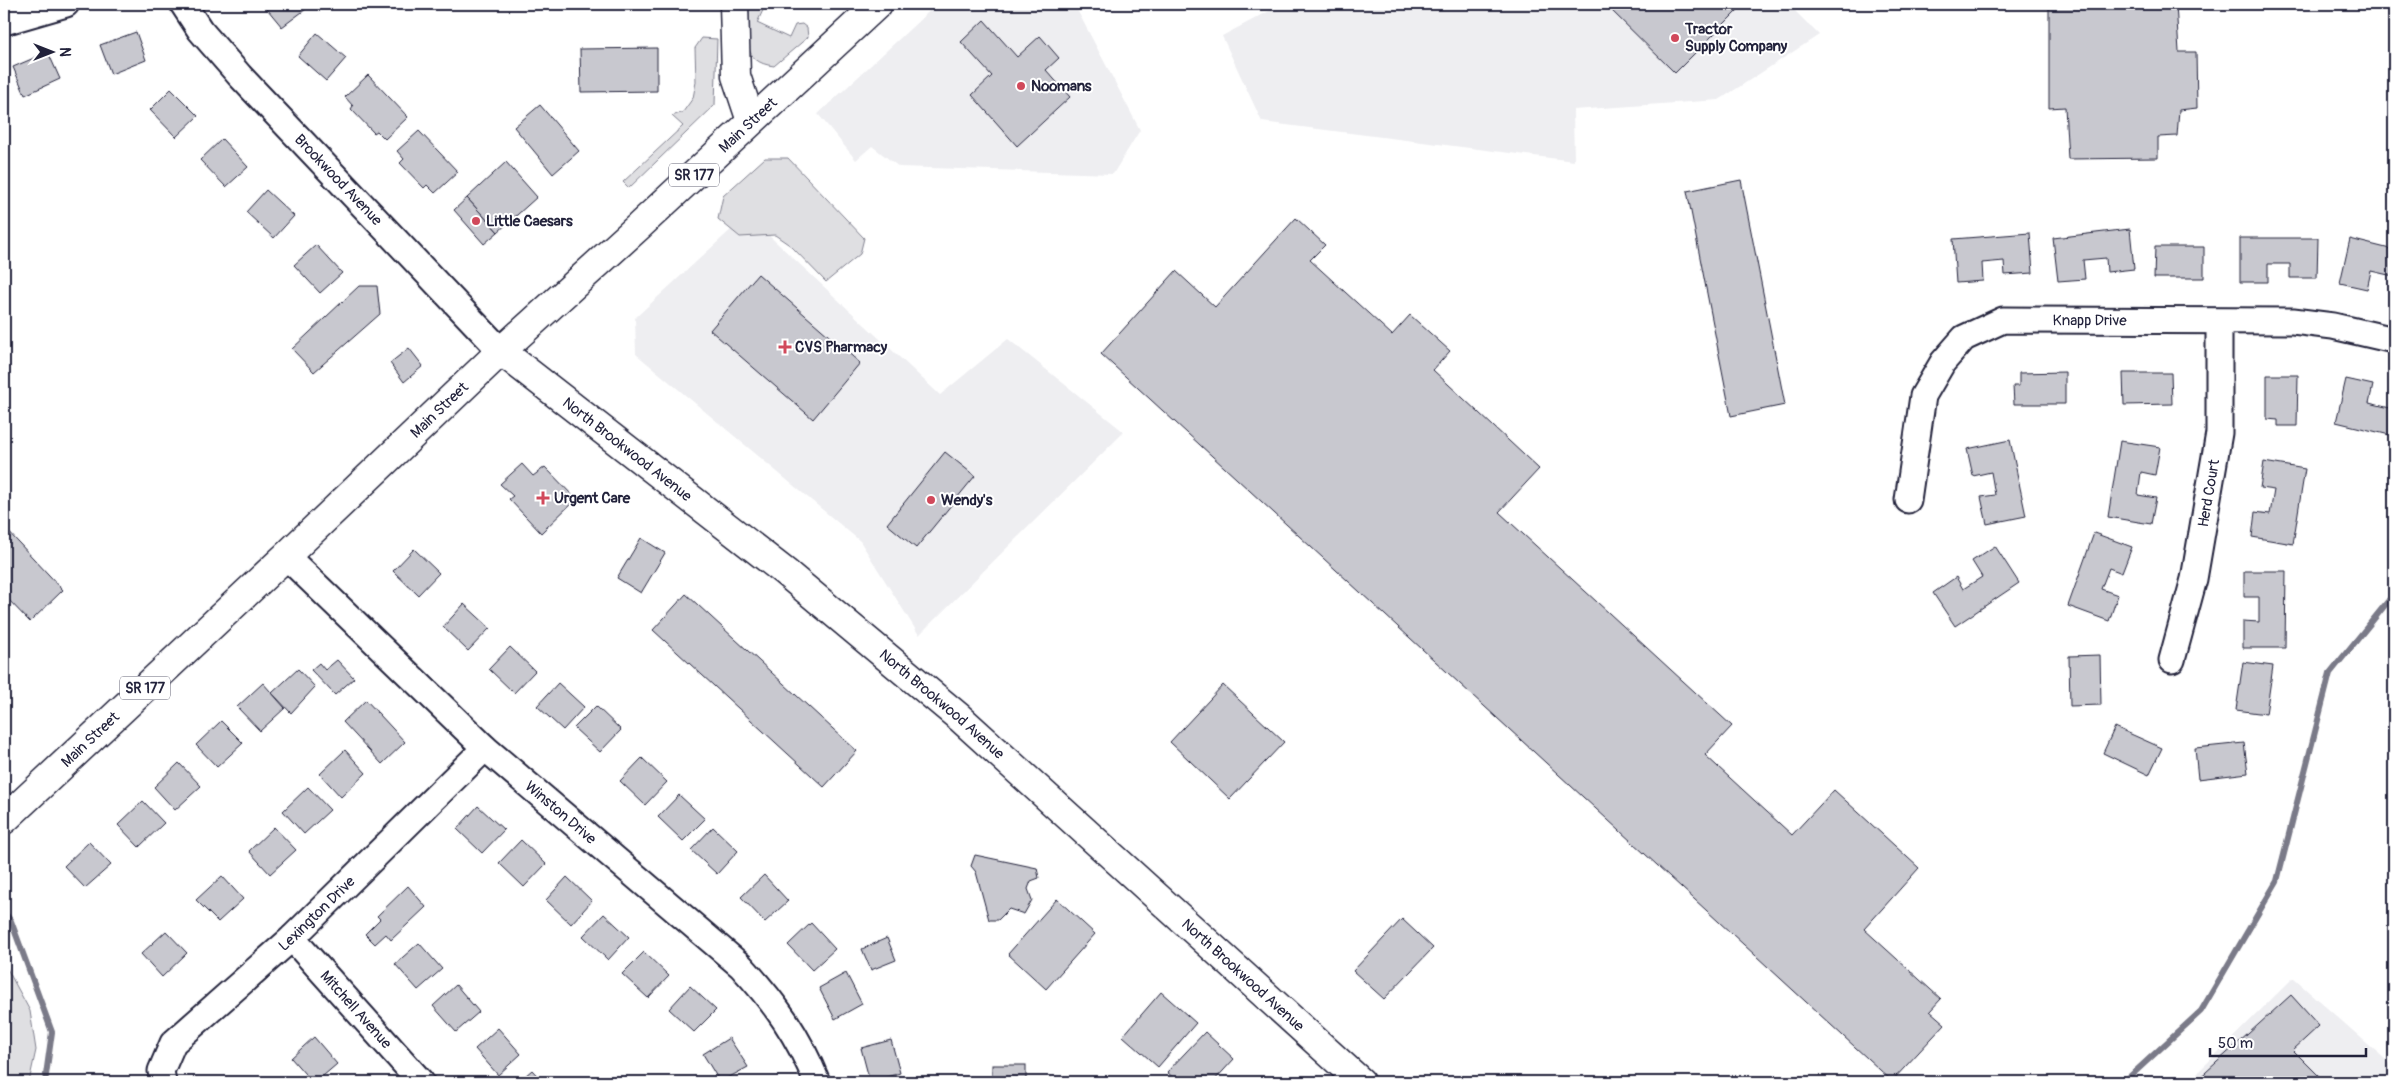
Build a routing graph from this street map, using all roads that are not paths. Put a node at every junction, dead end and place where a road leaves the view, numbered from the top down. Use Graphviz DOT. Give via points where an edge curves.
graph roads {
  1 [pos="66,4"];
  2 [pos="183,4"];
  3 [pos="734,4"];
  4 [pos="878,4"];
  5 [pos="4,22"];
  6 [pos="751,121"];
  7 [pos="2219,322"];
  8 [pos="2394,340"];
  9 [pos="501,350"];
  10 [pos="1908,500"];
  11 [pos="286,556"];
  12 [pos="2172,660"];
  13 [pos="485,748"];
  14 [pos="4,820"];
  15 [pos="292,938"];
  16 [pos="163,1082"];
  17 [pos="421,1082"];
  18 [pos="817,1082"];
  19 [pos="1361,1082"];
  1 -- 5 [label="street"];
  2 -- 9 [label="street, Brookwood Avenue" via="200,30 240,76"];
  3 -- 6 [label="street" via="736,76"];
  4 -- 6 [label="street, Main Street / SR 177"];
  6 -- 9 [label="street, Main Street / SR 177"];
  7 -- 8 [label="street, Knapp Drive" via="2293,321"];
  7 -- 10 [label="street, Knapp Drive" via="2003,320 1964,338 1942,362 1923,396"];
  7 -- 12 [label="street, Herd Court" via="2219,432 2194,579"];
  9 -- 11 [label="street, Main Street / SR 177"];
  9 -- 19 [label="street, North Brookwood Avenue" via="785,572 960,718"];
  11 -- 13 [label="street, Winston Drive"];
  11 -- 14 [label="street, Main Street / SR 177"];
  13 -- 15 [label="street, Lexington Drive"];
  13 -- 18 [label="street, Winston Drive" via="741,966 771,998 803,1048"];
  15 -- 16 [label="street, Lexington Drive" via="173,1043 161,1071"];
  15 -- 17 [label="street, Mitchell Avenue"];
}
